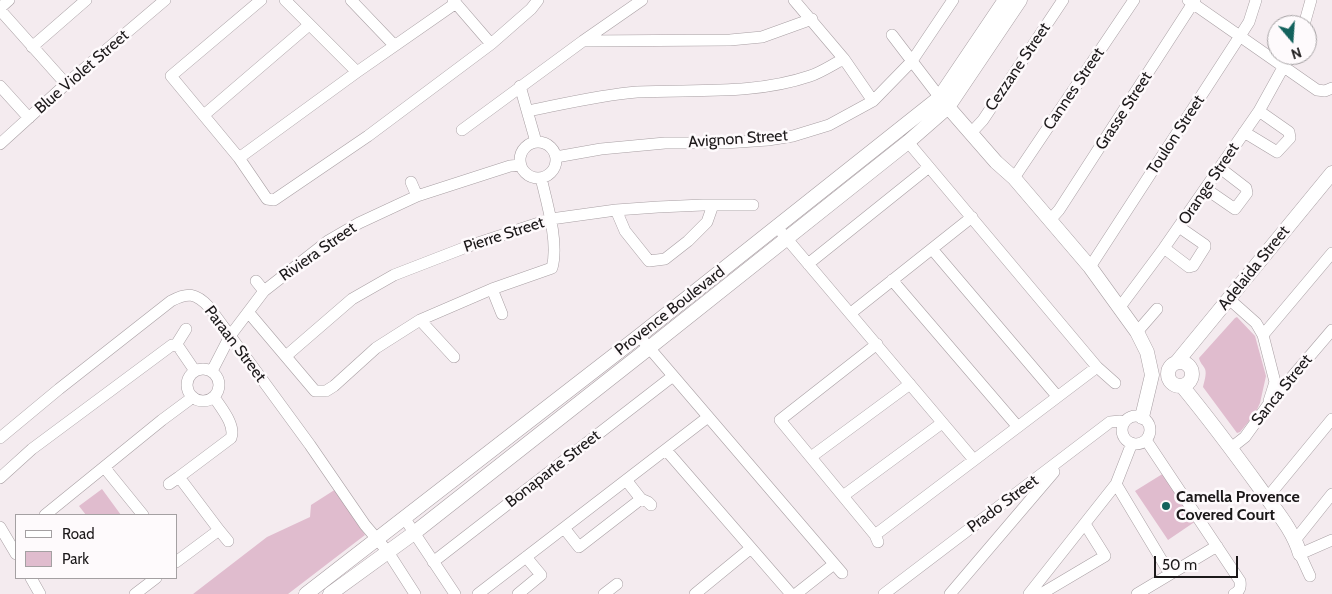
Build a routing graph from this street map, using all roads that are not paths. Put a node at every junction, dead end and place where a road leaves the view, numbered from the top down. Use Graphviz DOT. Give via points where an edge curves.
graph roads {
  1 [pos="9,0"];
  2 [pos="86,0"];
  3 [pos="165,0"];
  4 [pos="260,0"];
  5 [pos="285,0"];
  6 [pos="642,0"];
  7 [pos="794,0"];
  8 [pos="1005,0"];
  9 [pos="1020,0"];
  10 [pos="1063,0"];
  11 [pos="1134,0"];
  12 [pos="1256,0"];
  13 [pos="1311,0"];
  14 [pos="1192,1"];
  15 [pos="357,2"];
  16 [pos="454,2"];
  17 [pos="948,2"];
  18 [pos="531,3"];
  19 [pos="0,9"];
  20 [pos="1307,15"];
  21 [pos="812,20"];
  22 [pos="309,25"];
  23 [pos="892,35"];
  24 [pos="1240,36"];
  25 [pos="583,41"];
  26 [pos="491,44"];
  27 [pos="394,45"];
  28 [pos="32,47"];
  29 [pos="844,59"];
  30 [pos="912,61"];
  31 [pos="1284,67"];
  32 [pos="356,72"];
  33 [pos="66,84"];
  34 [pos="0,86"];
  35 [pos="520,86"];
  36 [pos="1332,88"];
  37 [pos="873,101"];
  38 [pos="944,103"];
  39 [pos="528,111"];
  40 [pos="1260,111"];
  41 [pos="204,115"];
  42 [pos="29,118"];
  43 [pos="462,130"];
  44 [pos="1244,132"];
  45 [pos="971,133"];
  46 [pos="2,137"];
  47 [pos="536,142"];
  48 [pos="908,142"];
  49 [pos="556,157"];
  50 [pos="239,158"];
  51 [pos="520,165"];
  52 [pos="929,167"];
  53 [pos="1220,168"];
  54 [pos="1332,173"];
  55 [pos="542,178"];
  56 [pos="1014,178"];
  57 [pos="411,182"];
  58 [pos="1206,189"];
  59 [pos="417,196"];
  60 [pos="713,205"];
  61 [pos="753,205"];
  62 [pos="616,210"];
  63 [pos="972,218"];
  64 [pos="551,219"];
  65 [pos="1050,220"];
  66 [pos="776,226"];
  67 [pos="1180,227"];
  68 [pos="787,238"];
  69 [pos="1164,248"];
  70 [pos="932,249"];
  71 [pos="1332,253"];
  72 [pos="808,264"];
  73 [pos="1090,267"];
  74 [pos="892,280"];
  75 [pos="256,281"];
  76 [pos="492,289"];
  77 [pos="264,291"];
  78 [pos="1229,299"];
  79 [pos="1120,306"];
  80 [pos="1157,309"];
  81 [pos="249,313"];
  82 [pos="850,313"];
  83 [pos="502,314"];
  84 [pos="420,320"];
  85 [pos="186,329"];
  86 [pos="1332,330"];
  87 [pos="1137,332"];
  88 [pos="230,336"];
  89 [pos="639,336"];
  90 [pos="1263,336"];
  91 [pos="877,344"];
  92 [pos="176,345"];
  93 [pos="650,348"];
  94 [pos="286,356"];
  95 [pos="454,357"];
  96 [pos="1097,367"];
  97 [pos="1172,368"];
  98 [pos="212,370"];
  99 [pos="195,371"];
  100 [pos="1152,375"];
  101 [pos="673,376"];
  102 [pos="1116,382"];
  103 [pos="910,384"];
  104 [pos="1182,386"];
  105 [pos="1058,396"];
  106 [pos="193,397"];
  107 [pos="214,397"];
  108 [pos="1268,405"];
  109 [pos="708,417"];
  110 [pos="1142,417"];
  111 [pos="1332,419"];
  112 [pos="942,422"];
  113 [pos="1124,423"];
  114 [pos="1018,427"];
  115 [pos="0,438"];
  116 [pos="1146,440"];
  117 [pos="1132,443"];
  118 [pos="1231,448"];
  119 [pos="666,450"];
  120 [pos="1068,455"];
  121 [pos="811,457"];
  122 [pos="974,460"];
  123 [pos="104,466"];
  124 [pos="179,477"];
  125 [pos="0,478"];
  126 [pos="626,480"];
  127 [pos="169,484"];
  128 [pos="1116,484"];
  129 [pos="1332,494"];
  130 [pos="843,496"];
  131 [pos="1268,498"];
  132 [pos="50,514"];
  133 [pos="142,514"];
  134 [pos="405,519"];
  135 [pos="1085,524"];
  136 [pos="0,527"];
  137 [pos="564,528"];
  138 [pos="219,530"];
  139 [pos="414,532"];
  140 [pos="378,539"];
  141 [pos="1296,539"];
  142 [pos="1332,540"];
  143 [pos="228,542"];
  144 [pos="14,546"];
  145 [pos="1217,546"];
  146 [pos="751,548"];
  147 [pos="388,552"];
  148 [pos="1300,554"];
  149 [pos="526,557"];
  150 [pos="178,561"];
  151 [pos="434,562"];
  152 [pos="834,564"];
  153 [pos="842,573"];
  154 [pos="1170,574"];
  155 [pos="1310,576"];
  156 [pos="32,579"];
  157 [pos="155,579"];
  158 [pos="617,584"];
  159 [pos="40,594"];
  160 [pos="135,594"];
  161 [pos="306,594"];
  162 [pos="330,594"];
  163 [pos="415,594"];
  164 [pos="455,594"];
  165 [pos="478,594"];
  166 [pos="518,594"];
  167 [pos="604,594"];
  168 [pos="695,594"];
  169 [pos="791,594"];
  170 [pos="796,594"];
  171 [pos="884,594"];
  172 [pos="950,594"];
  173 [pos="1029,594"];
  174 [pos="1041,594"];
  175 [pos="1136,594"];
  176 [pos="1234,594"];
  1 -- 19 [label="street"];
  2 -- 28 [label="street"];
  3 -- 33 [label="street, Blue Violet Street"];
  4 -- 41 [label="street" via="171,76"];
  5 -- 22 [label="street"];
  6 -- 25 [label="street"];
  7 -- 21 [label="street"];
  8 -- 38 [label="street, Provence Boulevard"];
  9 -- 38 [label="street, Provence Boulevard"];
  10 -- 45 [label="street, Cezzane Street"];
  11 -- 56 [label="street, Cannes Street"];
  12 -- 24 [label="street, Toulon Street" via="1249,22"];
  13 -- 20 [label="street"];
  14 -- 24 [label="street"];
  14 -- 65 [label="street, Grasse Street"];
  15 -- 27 [label="street"];
  16 -- 26 [label="street"];
  16 -- 27 [label="street"];
  17 -- 30 [label="street, Avignon Street"];
  18 -- 26 [label="street"];
  19 -- 28 [label="street"];
  21 -- 25 [label="street" via="762,37 730,40"];
  21 -- 29 [label="street"];
  22 -- 32 [label="street"];
  22 -- 41 [label="street"];
  23 -- 30 [label="street"];
  24 -- 31 [label="street"];
  24 -- 73 [label="street, Toulon Street"];
  25 -- 35 [label="street"];
  26 -- 50 [label="street" via="280,198 267,199"];
  27 -- 32 [label="street"];
  28 -- 33 [label="street"];
  29 -- 37 [label="street"];
  29 -- 39 [label="street" via="811,75 781,84 734,90 635,92"];
  30 -- 37 [label="street, Avignon Street"];
  30 -- 38 [label="street"];
  31 -- 36 [label="street" via="1318,90"];
  31 -- 40 [label="street, Orange Street"];
  32 -- 50 [label="street"];
  33 -- 42 [label="street, Blue Violet Street"];
  34 -- 42 [label="street"];
  35 -- 39 [label="street"];
  35 -- 43 [label="street"];
  37 -- 49 [label="street, Avignon Street" via="829,124 794,136 725,143 656,144"];
  38 -- 45 [label="street"];
  38 -- 48 [label="street, Provence Boulevard"];
  38 -- 66 [label="street, Provence Boulevard"];
  39 -- 47 [label="street"];
  40 -- 44 [label="street, Orange Street"];
  40 -- 44 [label="street" via="1289,132 1290,138 1277,152"];
  41 -- 50 [label="street"];
  42 -- 46 [label="street, Blue Violet Street"];
  44 -- 53 [label="street, Orange Street"];
  45 -- 56 [label="street"];
  47 -- 49 [label="street" via="549,145"];
  47 -- 51 [label="street" via="523,150"];
  48 -- 52 [label="street"];
  48 -- 68 [label="street, Provence Boulevard"];
  49 -- 55 [label="street" via="552,172"];
  51 -- 55 [label="street" via="530,176"];
  51 -- 59 [label="street, Riviera Street"];
  52 -- 63 [label="street"];
  52 -- 72 [label="street"];
  53 -- 58 [label="street, Orange Street"];
  53 -- 58 [label="street" via="1246,188 1247,193 1234,209"];
  54 -- 78 [label="street, Adelaida Street"];
  55 -- 64 [label="street"];
  56 -- 65 [label="street"];
  57 -- 59 [label="street"];
  58 -- 67 [label="street, Orange Street"];
  59 -- 77 [label="street, Riviera Street" via="358,223 328,241"];
  60 -- 61 [label="street, Pierre Street"];
  60 -- 62 [label="street, Pierre Street"];
  60 -- 62 [label="street" via="707,222 688,241 665,259 650,261 625,231"];
  62 -- 64 [label="street, Pierre Street"];
  63 -- 70 [label="street"];
  63 -- 96 [label="street"];
  64 -- 76 [label="street" via="552,268"];
  64 -- 94 [label="street, Pierre Street" via="469,246 394,276 352,299"];
  65 -- 73 [label="street"];
  66 -- 68 [label="street"];
  66 -- 89 [label="street, Provence Boulevard"];
  67 -- 69 [label="street, Orange Street"];
  67 -- 69 [label="street" via="1205,247 1193,266"];
  68 -- 72 [label="street"];
  68 -- 93 [label="street, Provence Boulevard"];
  69 -- 79 [label="street, Orange Street"];
  70 -- 74 [label="street"];
  70 -- 105 [label="street"];
  71 -- 90 [label="street"];
  72 -- 82 [label="street"];
  73 -- 79 [label="street"];
  74 -- 82 [label="street"];
  74 -- 114 [label="street"];
  75 -- 77 [label="street"];
  76 -- 83 [label="street"];
  76 -- 84 [label="street"];
  77 -- 81 [label="street, Riviera Street"];
  78 -- 90 [label="street" via="1256,323"];
  78 -- 97 [label="street, Adelaida Street"];
  79 -- 87 [label="street"];
  80 -- 87 [label="street"];
  81 -- 88 [label="street, Riviera Street"];
  81 -- 94 [label="street"];
  82 -- 91 [label="street"];
  84 -- 94 [label="street" via="376,348 326,391 315,390"];
  84 -- 95 [label="street"];
  85 -- 92 [label="street"];
  86 -- 108 [label="street, Sanca Street"];
  87 -- 100 [label="street" via="1147,352"];
  88 -- 98 [label="street, Riviera Street"];
  88 -- 115 [label="street, Paraan Street" via="203,300 182,295"];
  88 -- 140 [label="street, Paraan Street"];
  89 -- 93 [label="street"];
  89 -- 134 [label="street, Provence Boulevard"];
  90 -- 108 [label="street" via="1275,382"];
  91 -- 103 [label="street"];
  91 -- 121 [label="street" via="780,420"];
  92 -- 99 [label="street"];
  92 -- 125 [label="street" via="32,449"];
  93 -- 101 [label="street"];
  93 -- 139 [label="street, Provence Boulevard"];
  96 -- 102 [label="street"];
  96 -- 105 [label="street"];
  97 -- 100 [label="street"];
  97 -- 104 [label="street" via="1171,382"];
  97 -- 104 [label="street" via="1184,363 1190,367 1191,379"];
  98 -- 99 [label="street"];
  98 -- 107 [label="street" via="220,386"];
  99 -- 106 [label="street" via="187,384"];
  100 -- 110 [label="street"];
  101 -- 109 [label="street"];
  101 -- 151 [label="street, Bonaparte Street"];
  103 -- 112 [label="street"];
  103 -- 121 [label="street"];
  104 -- 118 [label="street"];
  105 -- 114 [label="street"];
  106 -- 107 [label="street" via="203,401"];
  106 -- 123 [label="street"];
  107 -- 124 [label="street" via="231,425 231,438"];
  108 -- 118 [label="street, Sanca Street" via="1245,437"];
  109 -- 119 [label="street"];
  109 -- 152 [label="street"];
  110 -- 113 [label="street" via="1132,417"];
  110 -- 116 [label="street" via="1150,428"];
  111 -- 131 [label="street"];
  112 -- 122 [label="street"];
  112 -- 130 [label="street"];
  113 -- 117 [label="street" via="1123,432"];
  113 -- 120 [label="street, Prado Street" via="1110,422"];
  114 -- 122 [label="street"];
  116 -- 117 [label="street"];
  116 -- 145 [label="street"];
  117 -- 128 [label="street"];
  118 -- 131 [label="street"];
  119 -- 126 [label="street"];
  119 -- 146 [label="street"];
  120 -- 171 [label="street, Prado Street"];
  120 -- 172 [label="street"];
  121 -- 130 [label="street"];
  122 -- 130 [label="street" via="877,538"];
  123 -- 132 [label="street"];
  123 -- 133 [label="street"];
  124 -- 127 [label="street"];
  124 -- 138 [label="street"];
  126 -- 137 [label="street"];
  126 -- 137 [label="street" via="646,502 578,547"];
  128 -- 135 [label="street"];
  128 -- 154 [label="street"];
  129 -- 141 [label="street"];
  131 -- 141 [label="street"];
  134 -- 139 [label="street"];
  134 -- 140 [label="street, Provence Boulevard"];
  135 -- 173 [label="street"];
  135 -- 174 [label="street" via="1105,556"];
  136 -- 144 [label="street"];
  137 -- 149 [label="street"];
  138 -- 143 [label="street"];
  138 -- 150 [label="street"];
  139 -- 147 [label="street, Provence Boulevard"];
  139 -- 151 [label="street"];
  140 -- 147 [label="street, Paraan Street"];
  140 -- 161 [label="street, Provence Boulevard"];
  141 -- 148 [label="street"];
  142 -- 148 [label="street"];
  145 -- 154 [label="street"];
  145 -- 176 [label="street" via="1240,581 1239,591"];
  146 -- 168 [label="street"];
  146 -- 169 [label="street"];
  147 -- 162 [label="street, Provence Boulevard"];
  147 -- 163 [label="street, Paraan Street"];
  148 -- 155 [label="street"];
  149 -- 165 [label="street"];
  149 -- 166 [label="street" via="545,580"];
  151 -- 164 [label="street"];
  152 -- 153 [label="street"];
  152 -- 170 [label="street"];
  154 -- 175 [label="street"];
  156 -- 159 [label="street"];
  157 -- 160 [label="street"];
  158 -- 167 [label="street"];
}
